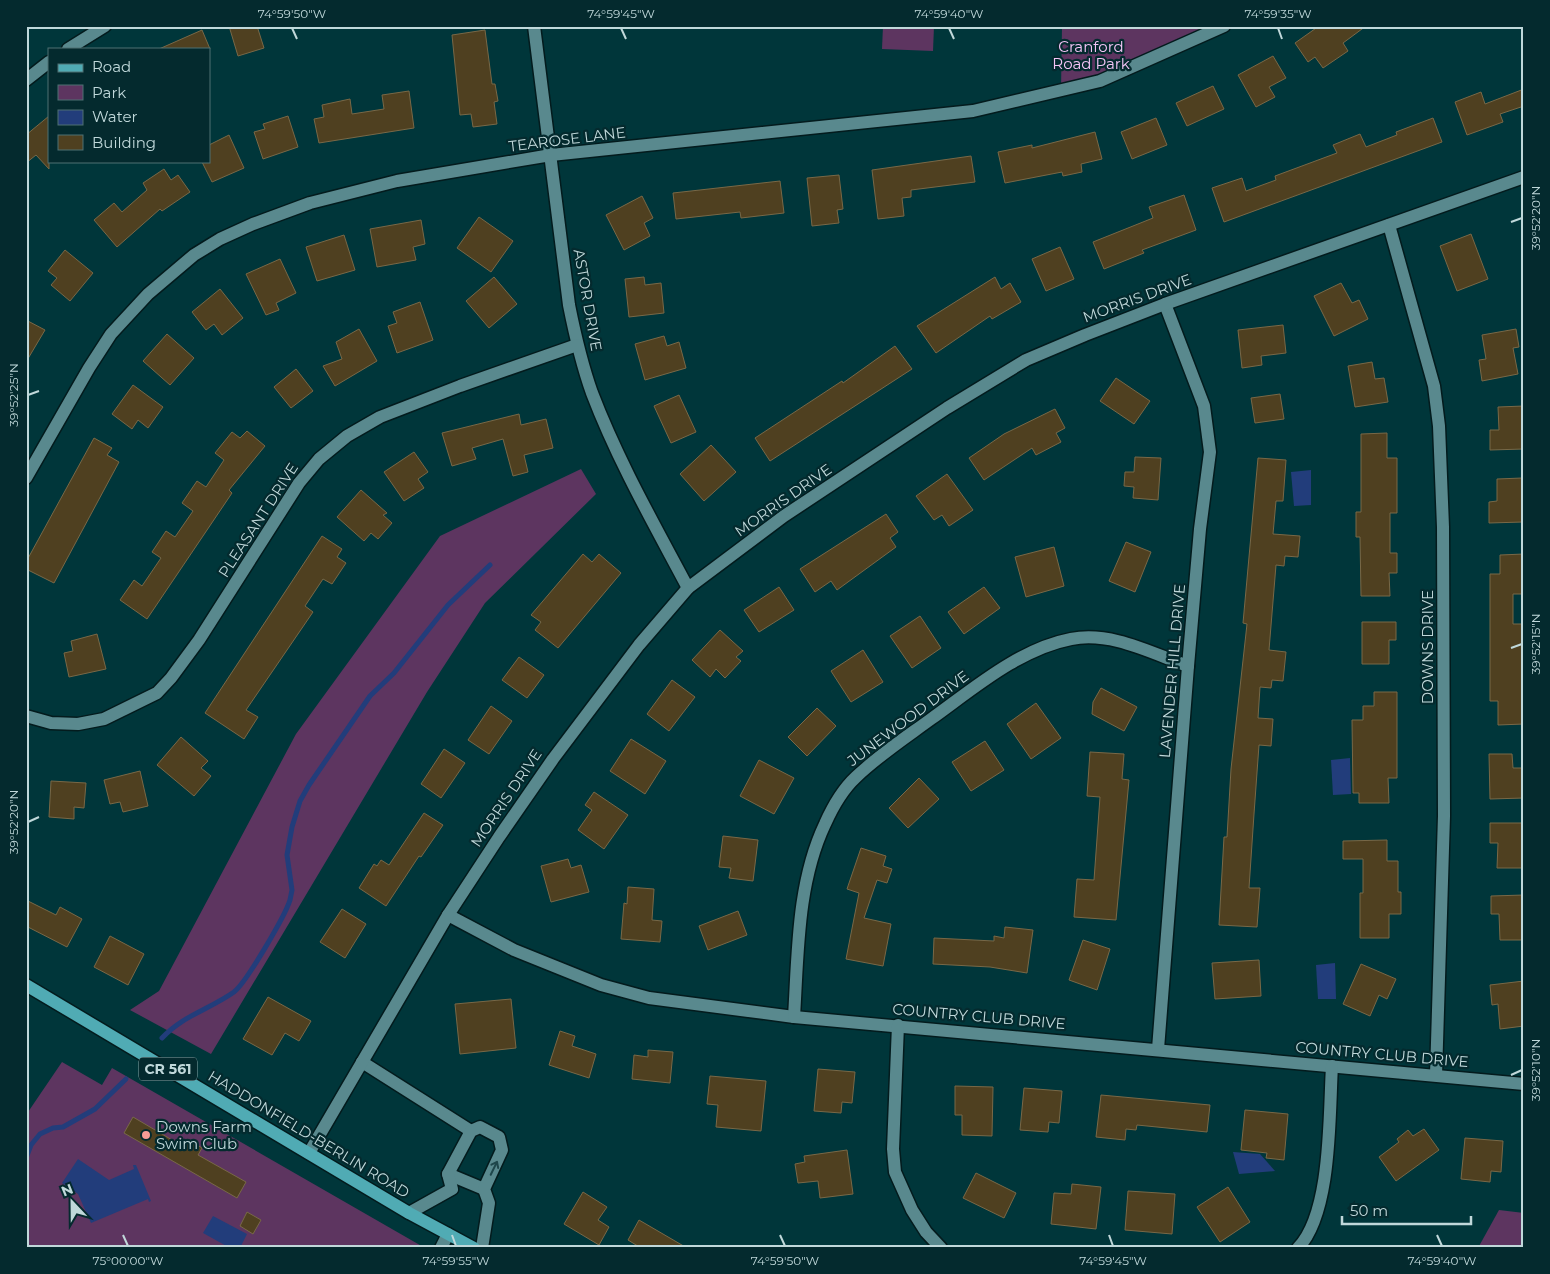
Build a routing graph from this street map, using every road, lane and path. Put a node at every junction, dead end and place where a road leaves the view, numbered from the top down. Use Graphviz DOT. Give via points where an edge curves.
graph roads {
  1 [pos="106,26"];
  2 [pos="534,26"];
  3 [pos="1224,26"];
  4 [pos="70,48"];
  5 [pos="48,63"];
  6 [pos="26,80"];
  7 [pos="551,155"];
  8 [pos="1524,176"];
  9 [pos="1389,225"];
  10 [pos="1165,304"];
  11 [pos="577,345"];
  12 [pos="26,478"];
  13 [pos="688,588"];
  14 [pos="1188,666"];
  15 [pos="26,716"];
  16 [pos="448,915"];
  17 [pos="26,985"];
  18 [pos="794,1017"];
  19 [pos="898,1025"];
  20 [pos="1158,1049"];
  21 [pos="362,1062"];
  22 [pos="1332,1066"];
  23 [pos="1436,1075"];
  24 [pos="1524,1084"];
  25 [pos="471,1131"];
  26 [pos="309,1154"];
  27 [pos="448,1174"];
  28 [pos="484,1189"];
  29 [pos="409,1213"];
  30 [pos="448,1234"];
  31 [pos="441,1248"];
  32 [pos="474,1248"];
  33 [pos="482,1248"];
  34 [pos="941,1248"];
  35 [pos="1298,1248"];
  1 -- 4 [label="street"];
  2 -- 7 [label="street, ASTOR DRIVE"];
  3 -- 7 [label="street, TEAROSE LANE" via="1100,81 973,111"];
  5 -- 6 [label="street"];
  7 -- 11 [label="street, ASTOR DRIVE" via="569,305"];
  7 -- 12 [label="street, TEAROSE LANE" via="397,181 310,203 220,239 194,255 148,294 111,334"];
  8 -- 9 [label="street, MORRIS DRIVE"];
  9 -- 10 [label="street, MORRIS DRIVE"];
  9 -- 23 [label="street, DOWNS DRIVE" via="1434,386 1439,426 1443,527 1444,816"];
  10 -- 13 [label="street, MORRIS DRIVE" via="1026,360 784,516"];
  10 -- 14 [label="street, LAVENDER HILL DRIVE" via="1204,406 1210,452"];
  11 -- 13 [label="street, ASTOR DRIVE" via="592,393 619,456"];
  11 -- 15 [label="street, PLEASANT DRIVE" via="380,417 347,436 319,459 299,483 199,640 156,693 104,719 78,724 52,723"];
  13 -- 16 [label="street, MORRIS DRIVE" via="639,645 553,759"];
  14 -- 18 [label="street, JUNEWOOD DRIVE" via="1113,640 1072,639 1017,661 878,757 838,796 813,854 800,926"];
  14 -- 20 [label="street, LAVENDER HILL DRIVE"];
  16 -- 18 [label="street, COUNTRY CLUB DRIVE" via="514,950 601,985 650,998"];
  16 -- 21 [label="street, MORRIS DRIVE"];
  17 -- 26 [label="main road, HADDONFIELD-BERLIN ROAD / CR 561"];
  18 -- 19 [label="street, COUNTRY CLUB DRIVE"];
  19 -- 20 [label="street, COUNTRY CLUB DRIVE"];
  19 -- 34 [label="street" via="895,1172 912,1210"];
  20 -- 22 [label="street, COUNTRY CLUB DRIVE"];
  21 -- 25 [label="street"];
  21 -- 26 [label="street, MORRIS DRIVE"];
  22 -- 23 [label="street, COUNTRY CLUB DRIVE"];
  22 -- 35 [label="street" via="1322,1197 1315,1224"];
  23 -- 24 [label="street, COUNTRY CLUB DRIVE"];
  25 -- 27 [label="street"];
  28 -- 25 [label="street, one-way" via="502,1150 499,1137 480,1127"];
  26 -- 29 [label="main road, HADDONFIELD-BERLIN ROAD / CR 561"];
  27 -- 28 [label="street"];
  27 -- 29 [label="street" via="452,1188"];
  28 -- 33 [label="street" via="489,1203"];
  29 -- 30 [label="main road, HADDONFIELD-BERLIN ROAD / CR 561"];
  30 -- 31 [label="street"];
  30 -- 32 [label="main road, HADDONFIELD-BERLIN ROAD / CR 561"];
}
